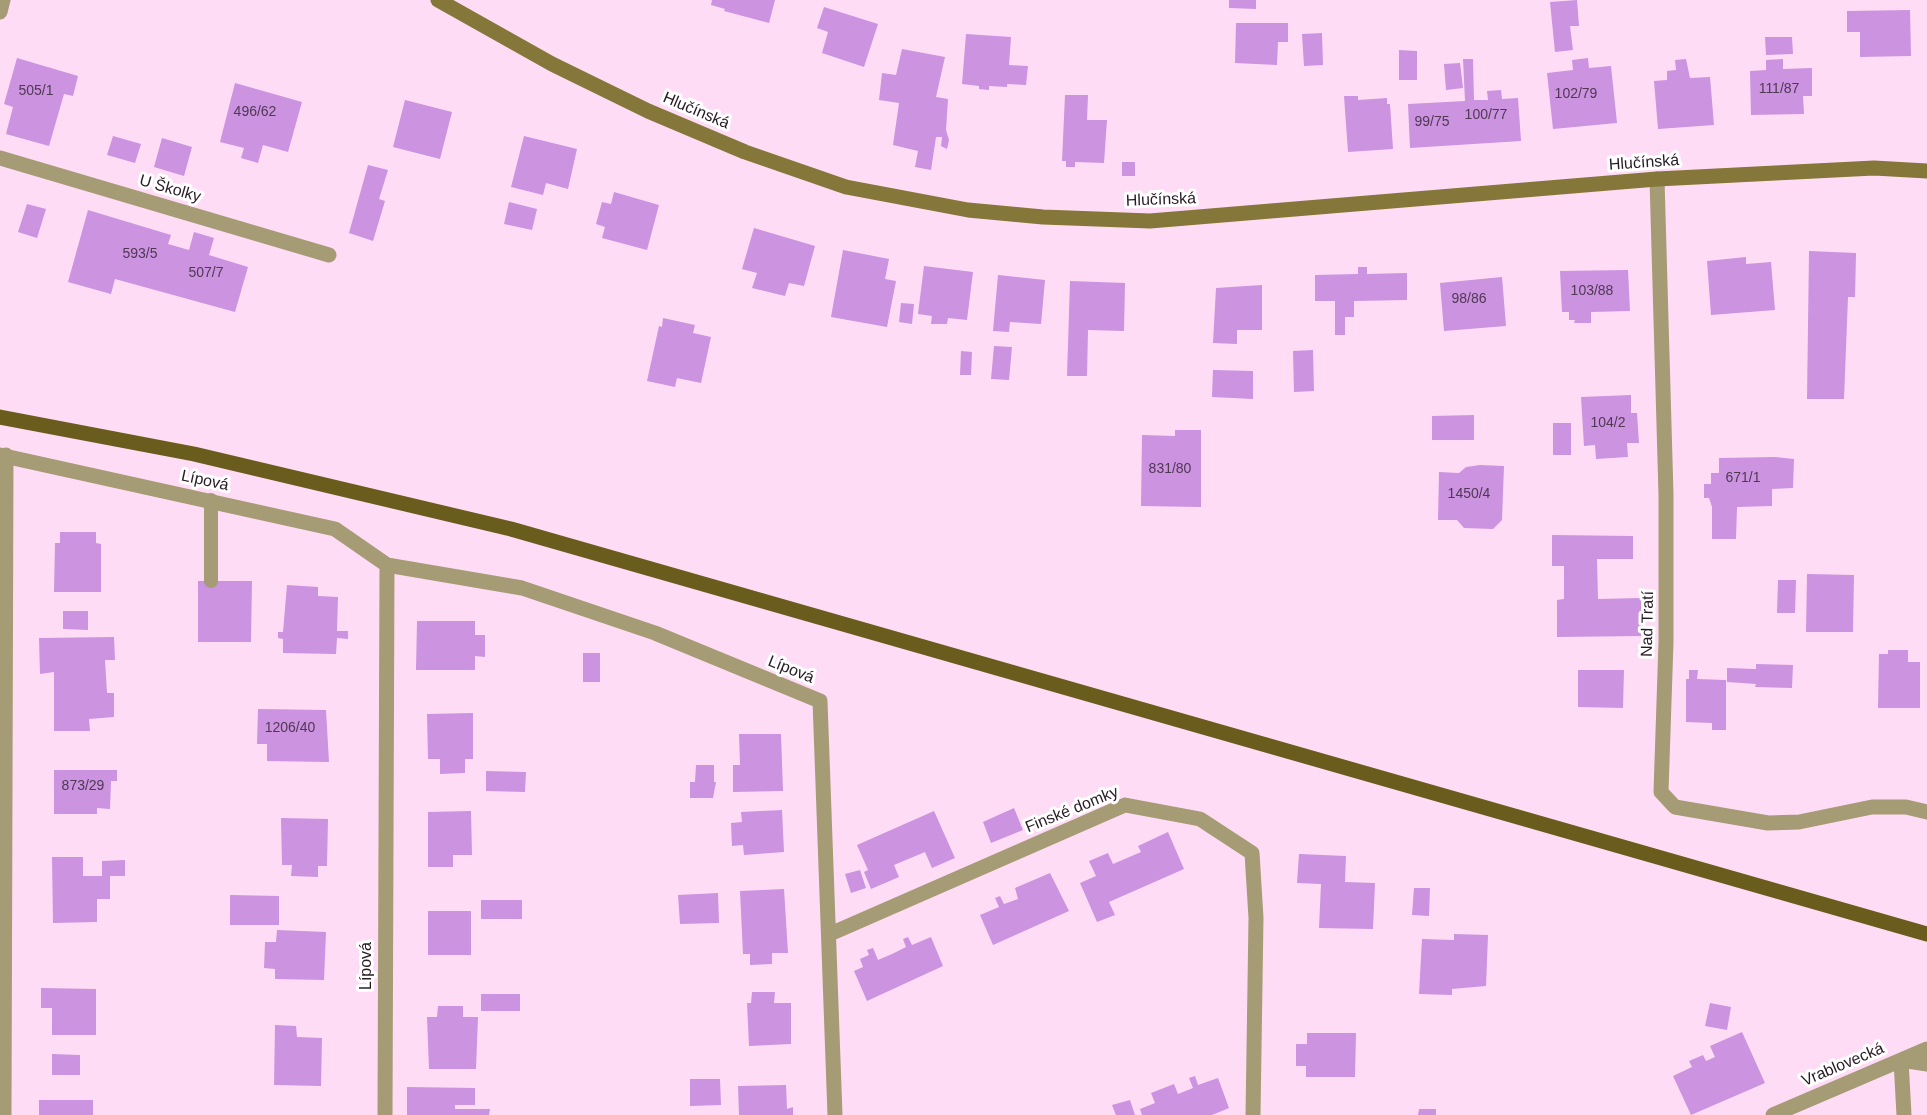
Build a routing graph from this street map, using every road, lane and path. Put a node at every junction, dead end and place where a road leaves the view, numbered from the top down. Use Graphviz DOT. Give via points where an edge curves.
graph roads {
  1 [pos="3,0"];
  2 [pos="438,0"];
  3 [pos="0,12"];
  4 [pos="0,158"];
  5 [pos="1927,171"];
  6 [pos="1657,179"];
  7 [pos="329,255"];
  8 [pos="0,417"];
  9 [pos="3,455"];
  10 [pos="211,500"];
  11 [pos="387,566"];
  12 [pos="211,581"];
  13 [pos="1927,812"];
  14 [pos="830,934"];
  15 [pos="1927,934"];
  16 [pos="1927,1049"];
  17 [pos="1901,1060"];
  18 [pos="1927,1064"];
  19 [pos="4,1115"];
  20 [pos="385,1115"];
  21 [pos="835,1115"];
  22 [pos="1253,1115"];
  23 [pos="1773,1115"];
  24 [pos="1904,1115"];
  1 -- 3 [label="street"];
  2 -- 6 [label="street, Hlučínská" via="552,64 745,152 846,187 968,210 1150,221"];
  4 -- 7 [label="street, U Školky"];
  5 -- 6 [label="street, Hlučínská" via="1874,168"];
  6 -- 13 [label="street, Nad Tratí" via="1666,495 1661,792 1675,807 1768,823 1799,822 1872,807 1906,807"];
  8 -- 15 [label="main road" via="194,454 511,529"];
  9 -- 10 [label="street, Lípová"];
  9 -- 19 [label="street, Lípová"];
  10 -- 11 [label="street, Lípová" via="335,530"];
  10 -- 12 [label="lane"];
  11 -- 14 [label="street, Lípová" via="522,588 655,633 820,701"];
  11 -- 20 [label="street, Lípová"];
  14 -- 21 [label="street, Lípová"];
  14 -- 22 [label="street, Finské domky" via="1125,805 1200,819 1252,853 1256,918"];
  16 -- 17 [label="street, Vrablovecká"];
  17 -- 18 [label="street"];
  17 -- 23 [label="street, Vrablovecká"];
  17 -- 24 [label="street"];
}
